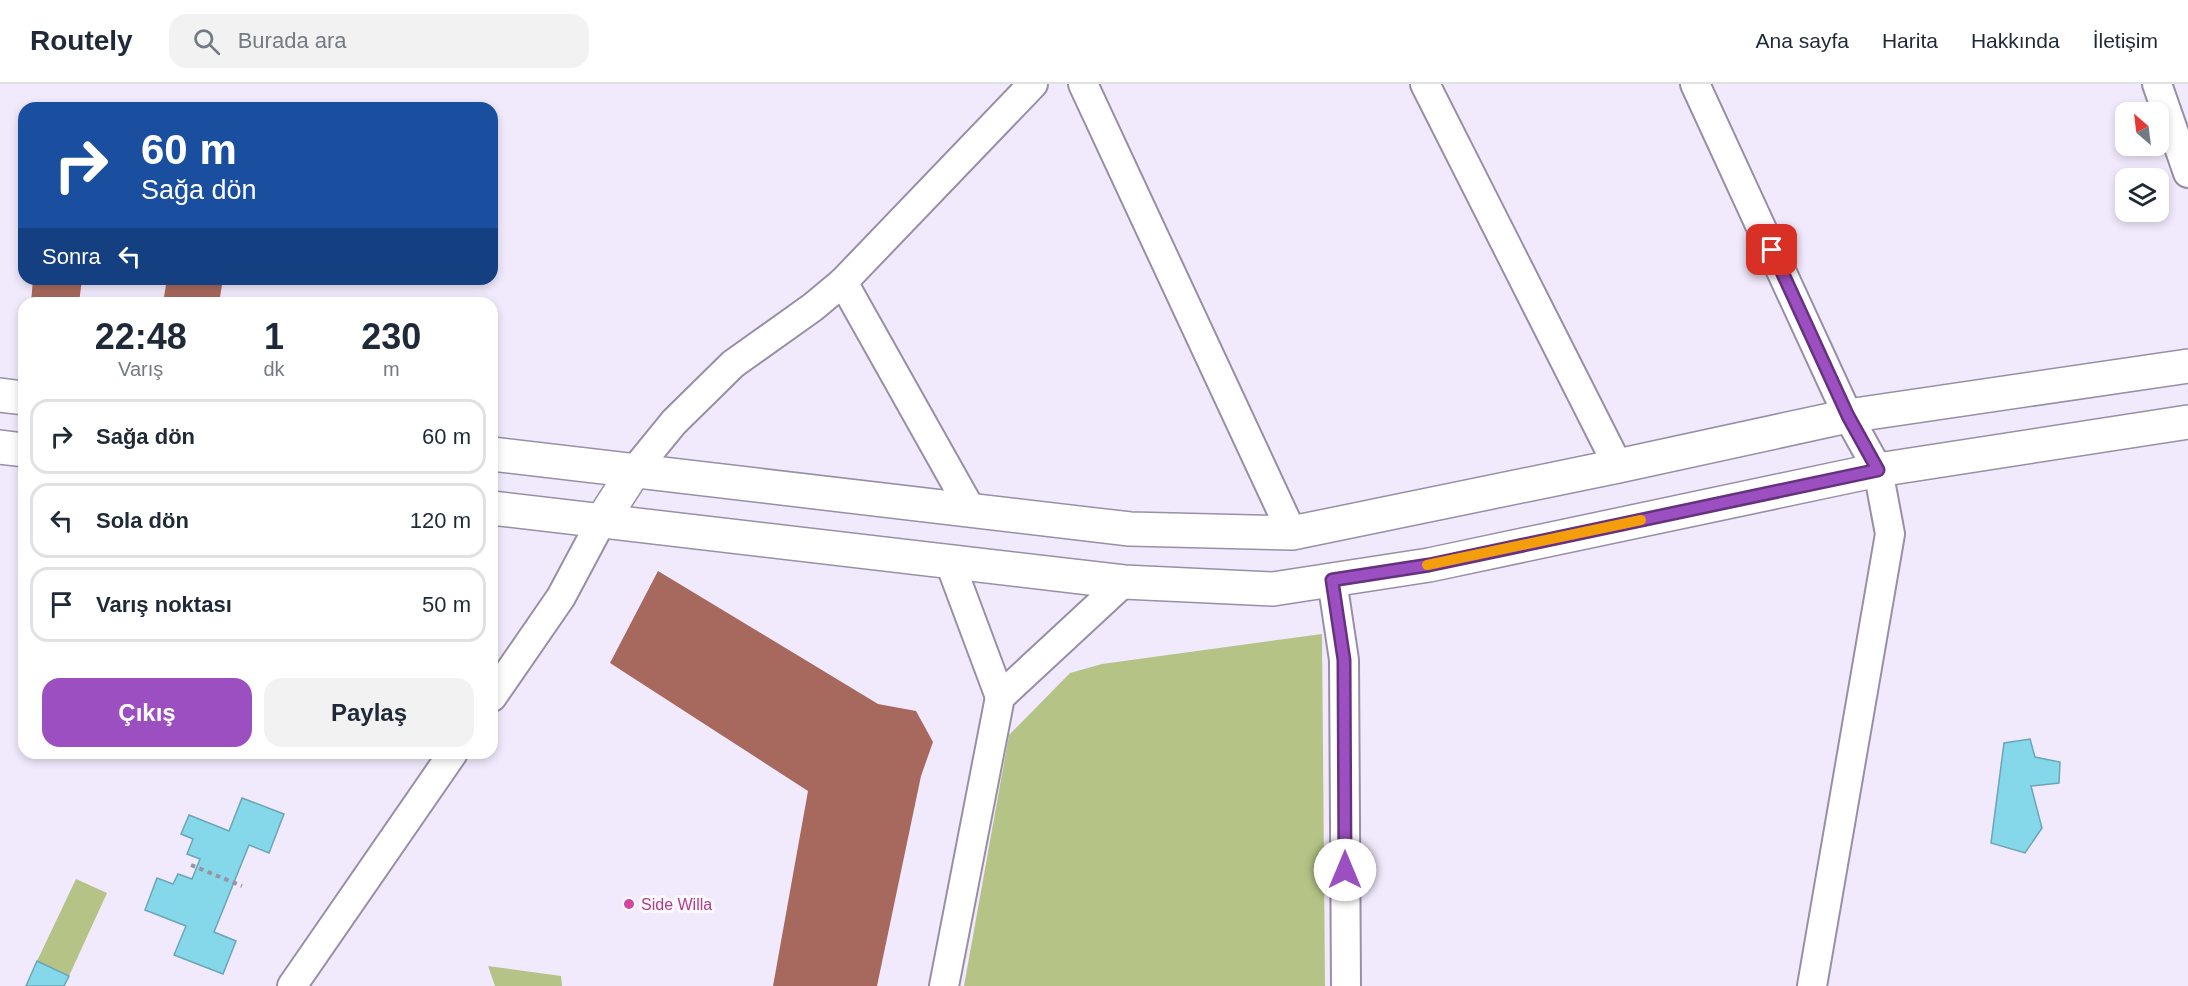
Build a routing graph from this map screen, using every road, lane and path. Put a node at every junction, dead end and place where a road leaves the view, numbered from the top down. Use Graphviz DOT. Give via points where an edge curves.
graph roads {
  1 [pos="1033,84"];
  2 [pos="1083,84"];
  3 [pos="1425,84"];
  4 [pos="1695,84"];
  5 [pos="2157,84"];
  6 [pos="2188,173"];
  7 [pos="843,282"];
  8 [pos="2188,366"];
  9 [pos="0,395"];
  10 [pos="18,397"];
  11 [pos="1848,416"];
  12 [pos="2188,422"];
  13 [pos="0,447"];
  14 [pos="18,449"];
  15 [pos="498,455"];
  16 [pos="1618,466"];
  17 [pos="1878,470"];
  18 [pos="634,471"];
  19 [pos="498,509"];
  20 [pos="971,510"];
  21 [pos="601,522"];
  22 [pos="1292,533"];
  23 [pos="950,563"];
  24 [pos="1332,580"];
  25 [pos="1124,582"];
  26 [pos="498,688"];
  27 [pos="1000,697"];
  28 [pos="449,759"];
  29 [pos="191,865"];
  30 [pos="242,886"];
  31 [pos="292,986"];
  32 [pos="944,986"];
  33 [pos="1346,986"];
  34 [pos="1812,986"];
  1 -- 7 [label="street"];
  2 -- 22 [label="street"];
  3 -- 16 [label="street"];
  4 -- 11 [label="street"];
  5 -- 6 [label="street"];
  7 -- 18 [label="street" via="733,364 674,422"];
  7 -- 20 [label="street"];
  8 -- 11 [label="main road"];
  9 -- 10 [label="main road"];
  11 -- 16 [label="main road"];
  11 -- 17 [label="street"];
  12 -- 17 [label="main road"];
  13 -- 14 [label="main road"];
  15 -- 18 [label="main road"];
  16 -- 22 [label="main road"];
  17 -- 24 [label="main road" via="1429,565"];
  17 -- 34 [label="street" via="1890,534"];
  18 -- 20 [label="main road"];
  18 -- 21 [label="main road"];
  19 -- 21 [label="main road"];
  20 -- 22 [label="main road" via="1130,529"];
  21 -- 23 [label="main road"];
  21 -- 26 [label="street" via="561,597"];
  23 -- 25 [label="main road"];
  23 -- 27 [label="street"];
  24 -- 25 [label="main road" via="1272,589"];
  24 -- 33 [label="street" via="1344,660"];
  25 -- 27 [label="street"];
  27 -- 32 [label="street"];
  28 -- 31 [label="street"];
  29 -- 30 [label="path"];
}
